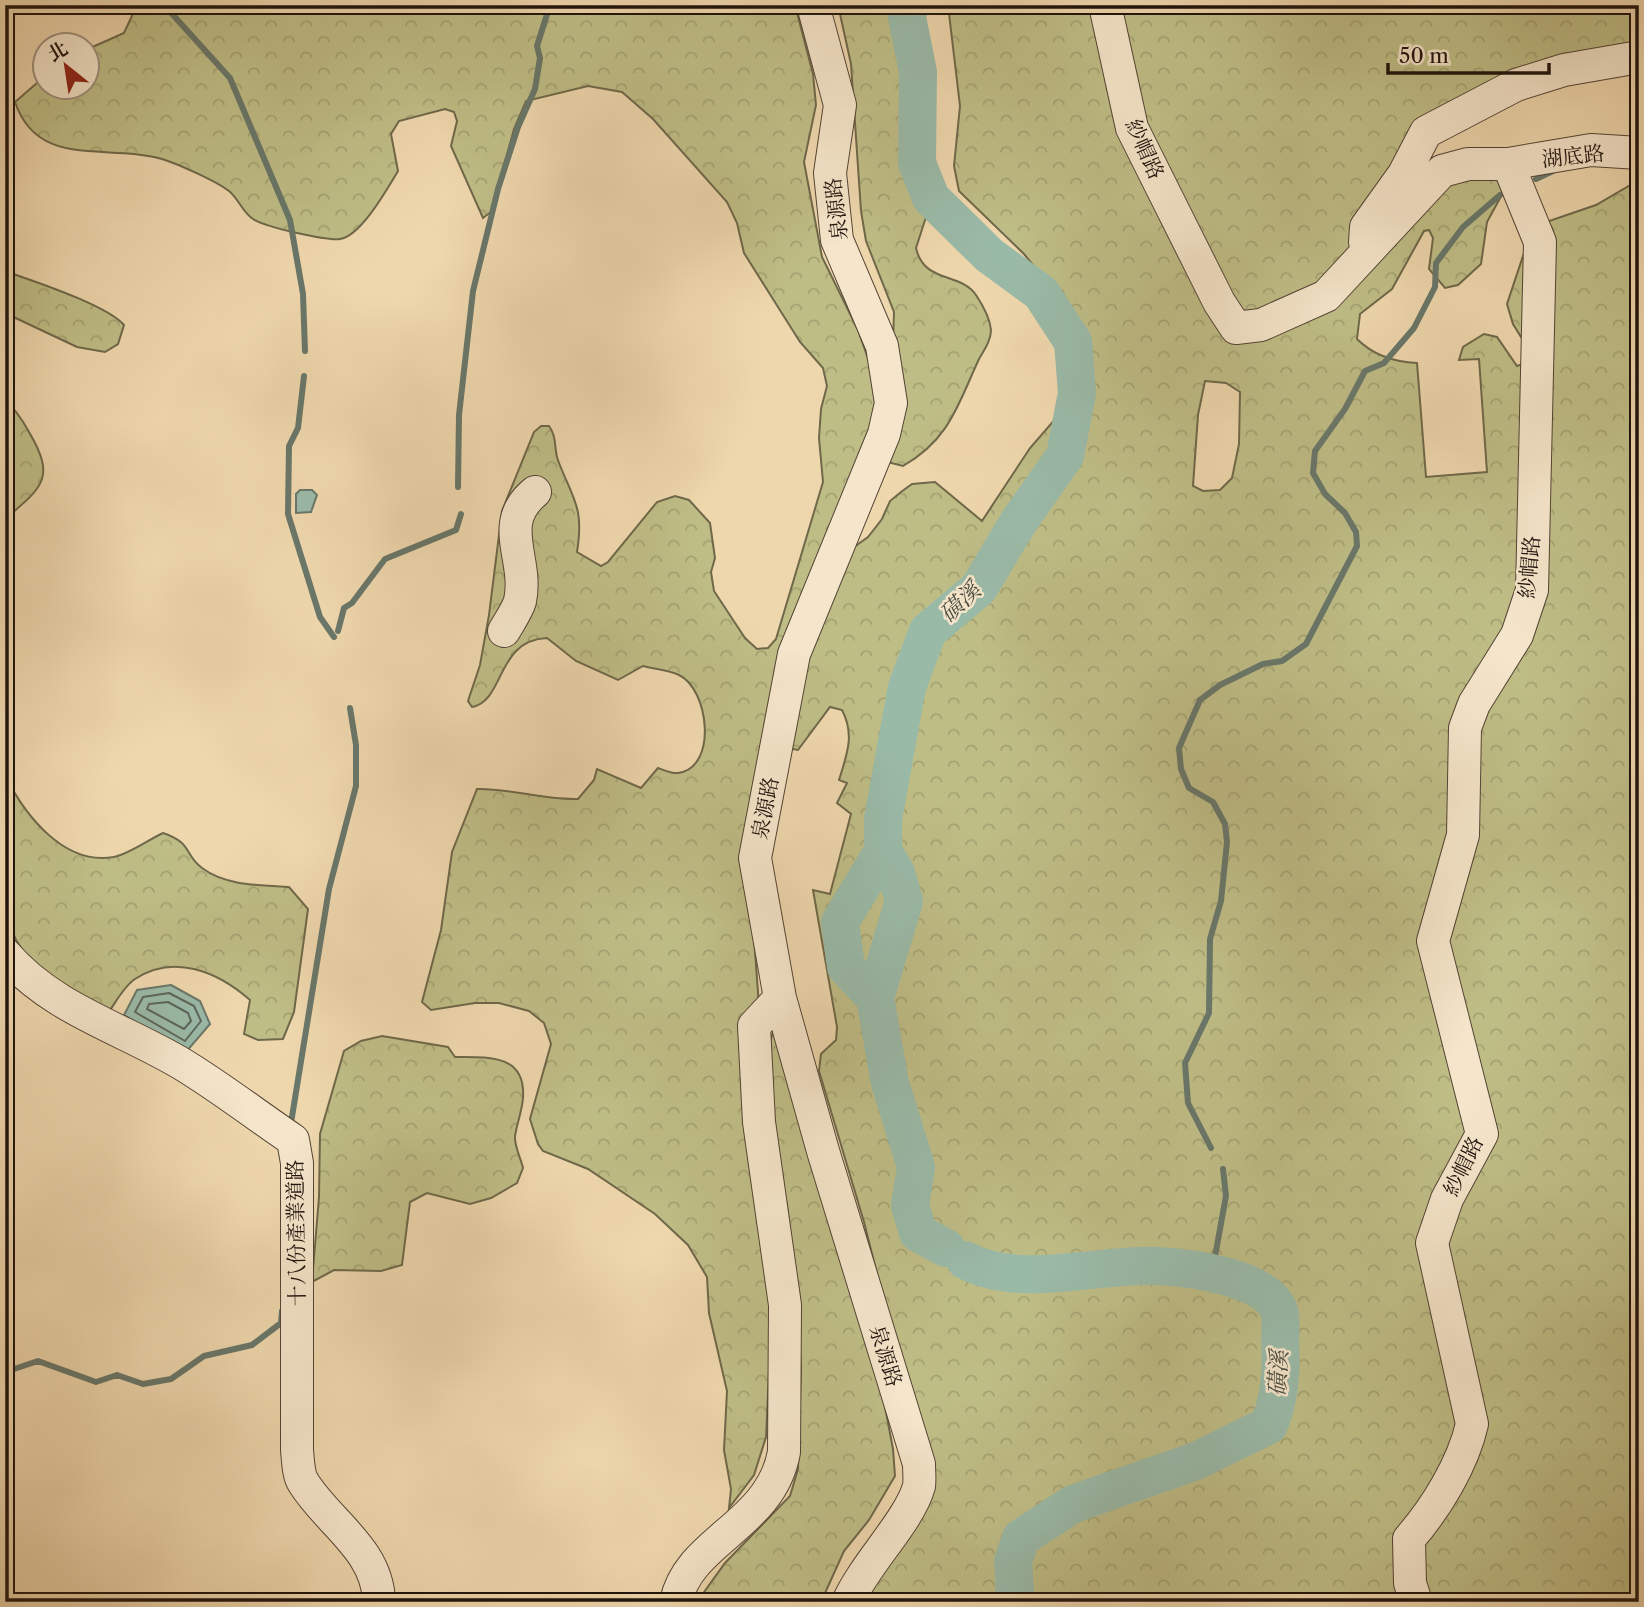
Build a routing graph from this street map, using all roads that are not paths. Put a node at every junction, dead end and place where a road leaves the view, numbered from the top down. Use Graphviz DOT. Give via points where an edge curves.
graph roads {
  1 [pos="813,5"];
  2 [pos="1105,5"];
  3 [pos="1639,57"];
  4 [pos="1639,153"];
  5 [pos="1507,164"];
  6 [pos="1362,261"];
  7 [pos="535,492"];
  8 [pos="504,631"];
  9 [pos="5,954"];
  10 [pos="780,998"];
  11 [pos="379,1602"];
  12 [pos="676,1602"];
  13 [pos="848,1602"];
  14 [pos="1416,1602"];
  1 -- 10 [label="street, 泉源路" via="839,105 830,173 836,240 882,346 891,403 884,434 794,654 755,858"];
  2 -- 6 [label="street, 紗帽路" via="1132,128 1236,328 1261,325 1326,296"];
  3 -- 6 [label="street" via="1564,70 1516,85 1426,132 1404,174 1366,227"];
  4 -- 5 [label="street, 湖底路" via="1591,149"];
  5 -- 6 [label="street, 紗帽路" via="1468,164 1442,171"];
  5 -- 14 [label="street, 紗帽路" via="1540,242 1532,590 1517,635 1474,704 1465,728 1463,835 1433,941 1482,1134 1447,1199 1432,1243 1472,1424 1467,1444 1424,1522 1409,1539 1410,1583"];
  7 -- 8 [label="street" via="520,504 514,519 519,602"];
  9 -- 11 [label="street, 十八份產業道路" via="57,1000 181,1064 293,1140 301,1480 371,1563"];
  10 -- 12 [label="street" via="754,1026 759,1122 785,1305 784,1452 780,1472 759,1506 699,1560 679,1589"];
  10 -- 13 [label="street, 泉源路" via="919,1464 919,1486"];
}
